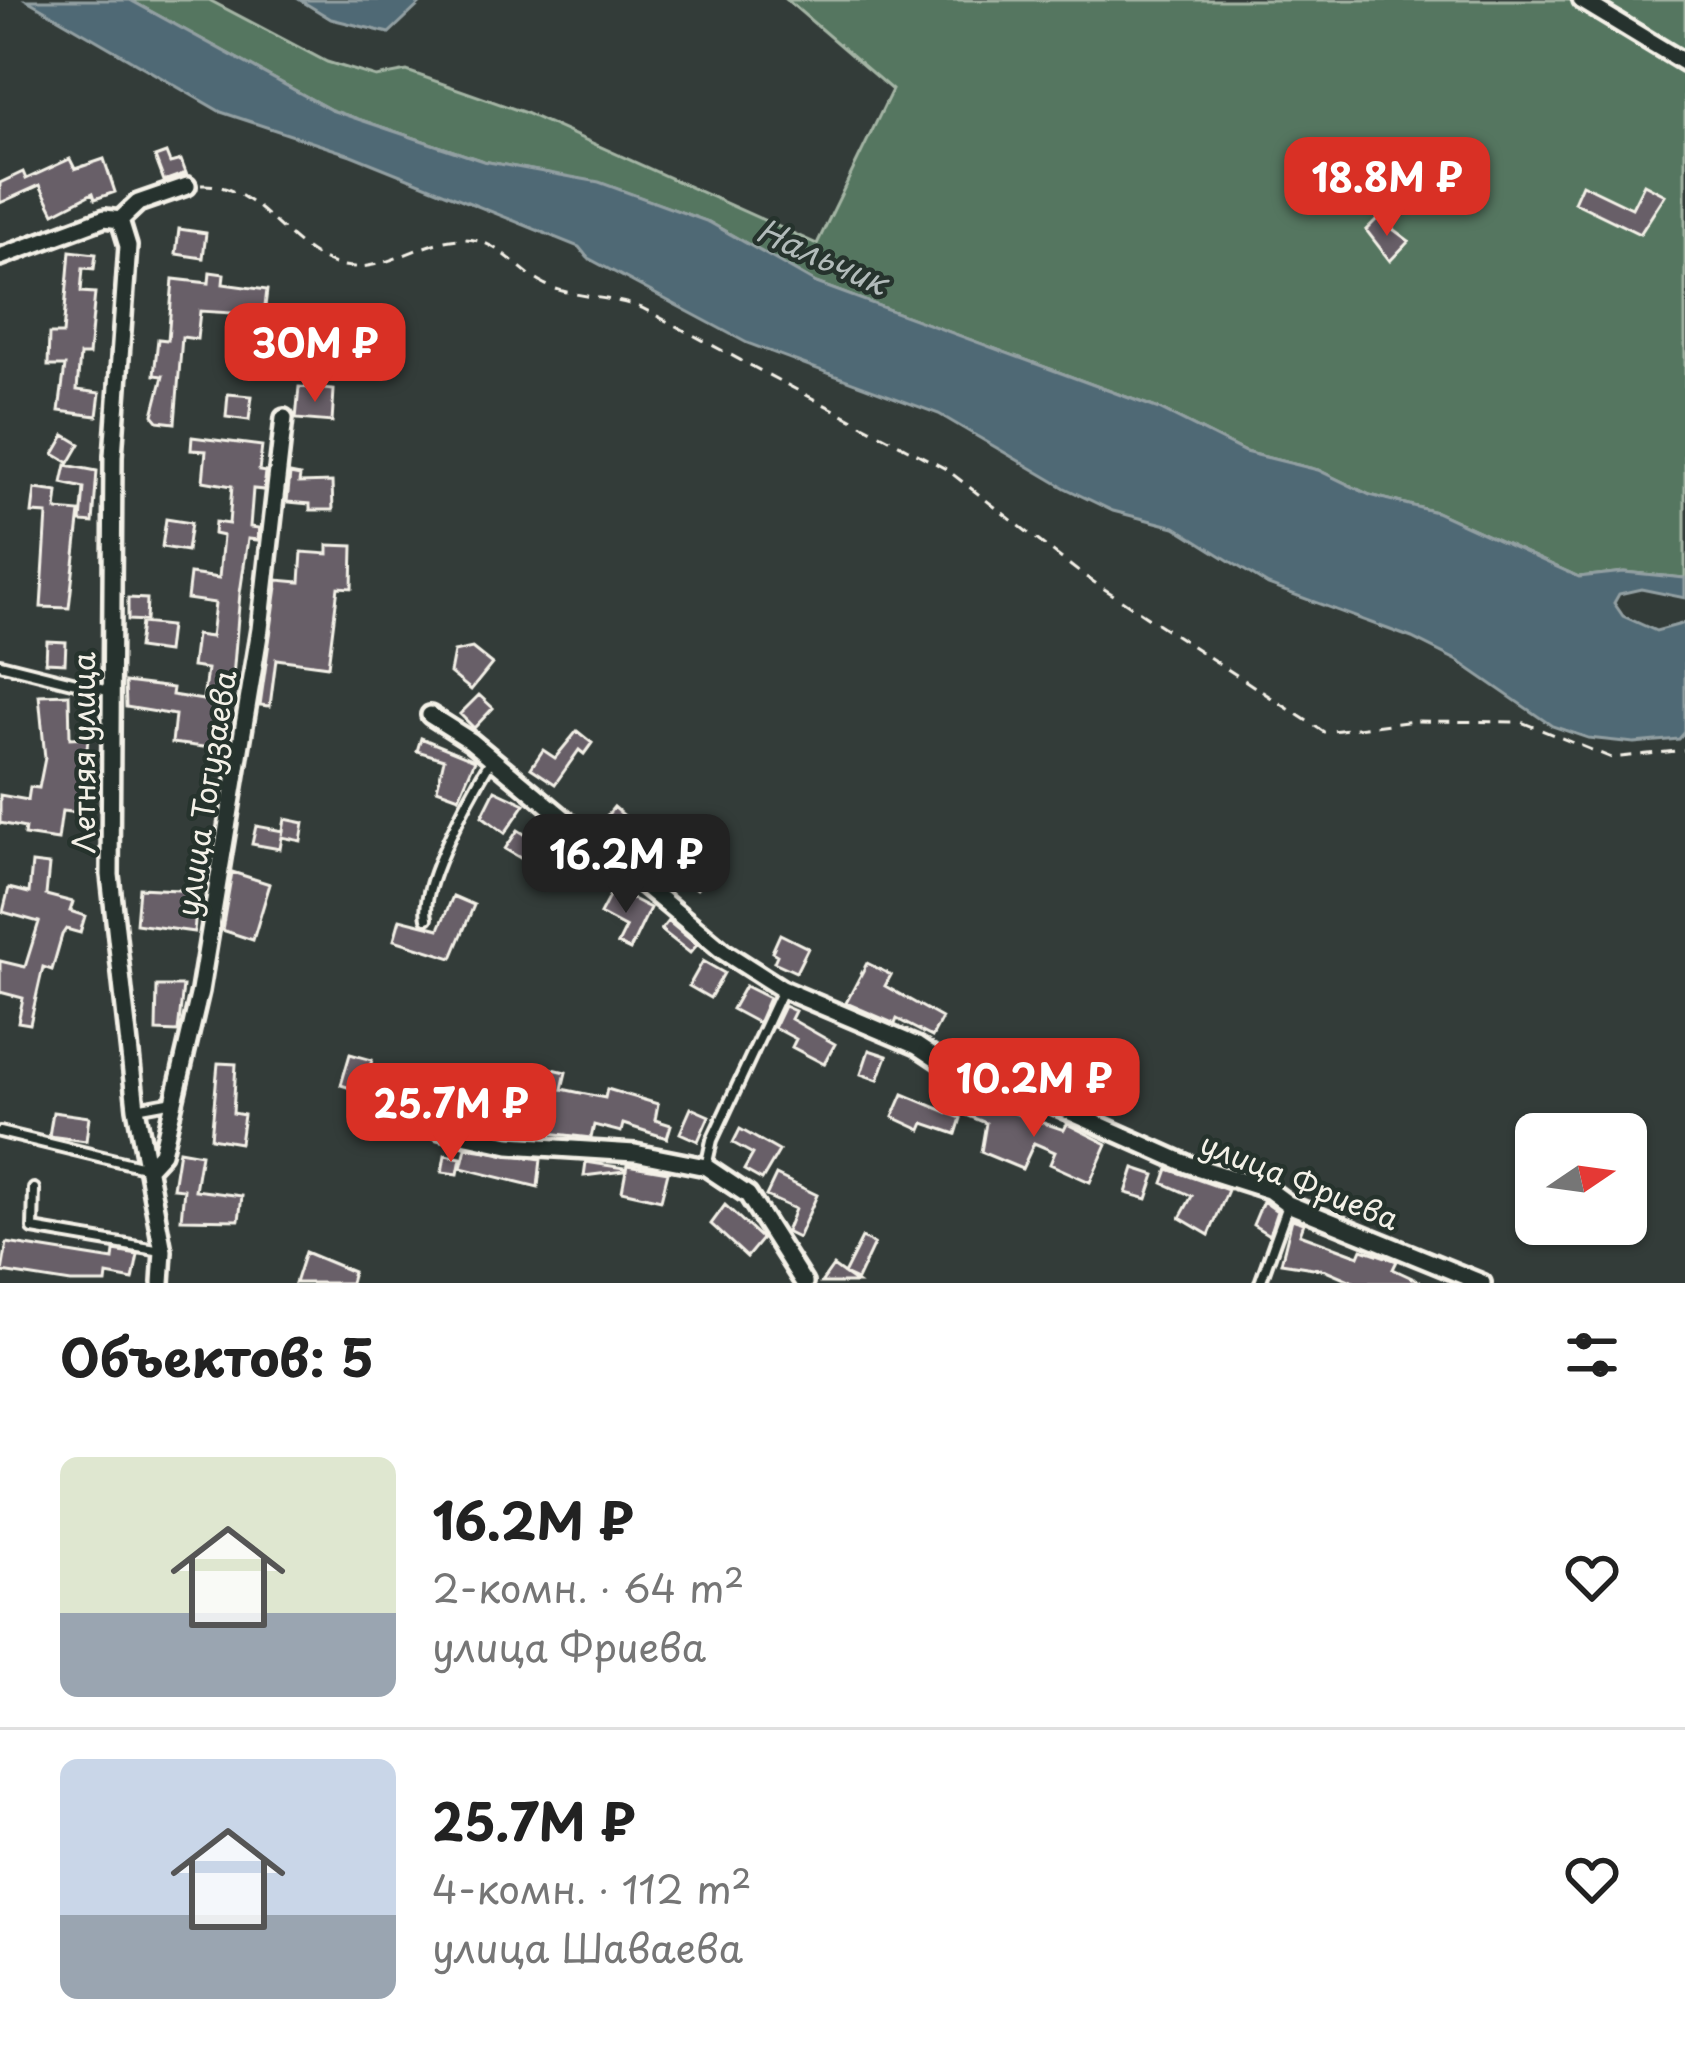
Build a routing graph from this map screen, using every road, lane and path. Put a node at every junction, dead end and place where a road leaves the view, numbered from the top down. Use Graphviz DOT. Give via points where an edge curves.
graph roads {
  1 [pos="1581,0"];
  2 [pos="1685,63"];
  3 [pos="187,185"];
  4 [pos="120,220"];
  5 [pos="0,257"];
  6 [pos="284,418"];
  7 [pos="0,664"];
  8 [pos="108,691"];
  9 [pos="430,715"];
  10 [pos="1685,750"];
  11 [pos="491,760"];
  12 [pos="427,918"];
  13 [pos="782,989"];
  14 [pos="176,1101"];
  15 [pos="136,1108"];
  16 [pos="440,1130"];
  17 [pos="0,1132"];
  18 [pos="148,1167"];
  19 [pos="706,1167"];
  20 [pos="34,1189"];
  21 [pos="1288,1204"];
  22 [pos="163,1251"];
  23 [pos="161,1283"];
  24 [pos="804,1283"];
  25 [pos="1260,1283"];
  26 [pos="1482,1283"];
  1 -- 2 [label="street"];
  3 -- 4 [label="street" via="138,203"];
  3 -- 10 [label="path" via="242,196 333,264 370,268 472,239 549,287 642,308 946,469 1080,573 1324,732 1414,721 1521,722 1612,758"];
  4 -- 5 [label="street" via="105,218"];
  4 -- 8 [label="street, Летняя улица" via="128,246"];
  6 -- 14 [label="street, улица Тогузаева" via="260,629"];
  7 -- 8 [label="lane"];
  8 -- 15 [label="street, Летняя улица" via="111,902"];
  9 -- 11 [label="street, улица Фриева"];
  11 -- 12 [label="lane" via="452,835"];
  11 -- 13 [label="street, улица Фриева" via="723,951"];
  13 -- 19 [label="lane"];
  13 -- 21 [label="street, улица Фриева"];
  14 -- 15 [label="lane"];
  14 -- 18 [label="street, улица Тогузаева" via="162,1153"];
  15 -- 18 [label="street, Летняя улица"];
  16 -- 19 [label="street"];
  17 -- 18 [label="lane"];
  18 -- 22 [label="street, Летняя улица"];
  19 -- 24 [label="street" via="748,1195"];
  20 -- 22 [label="lane" via="33,1229"];
  21 -- 25 [label="lane"];
  21 -- 26 [label="street, улица Фриева"];
  22 -- 23 [label="street, Летняя улица"];
}
